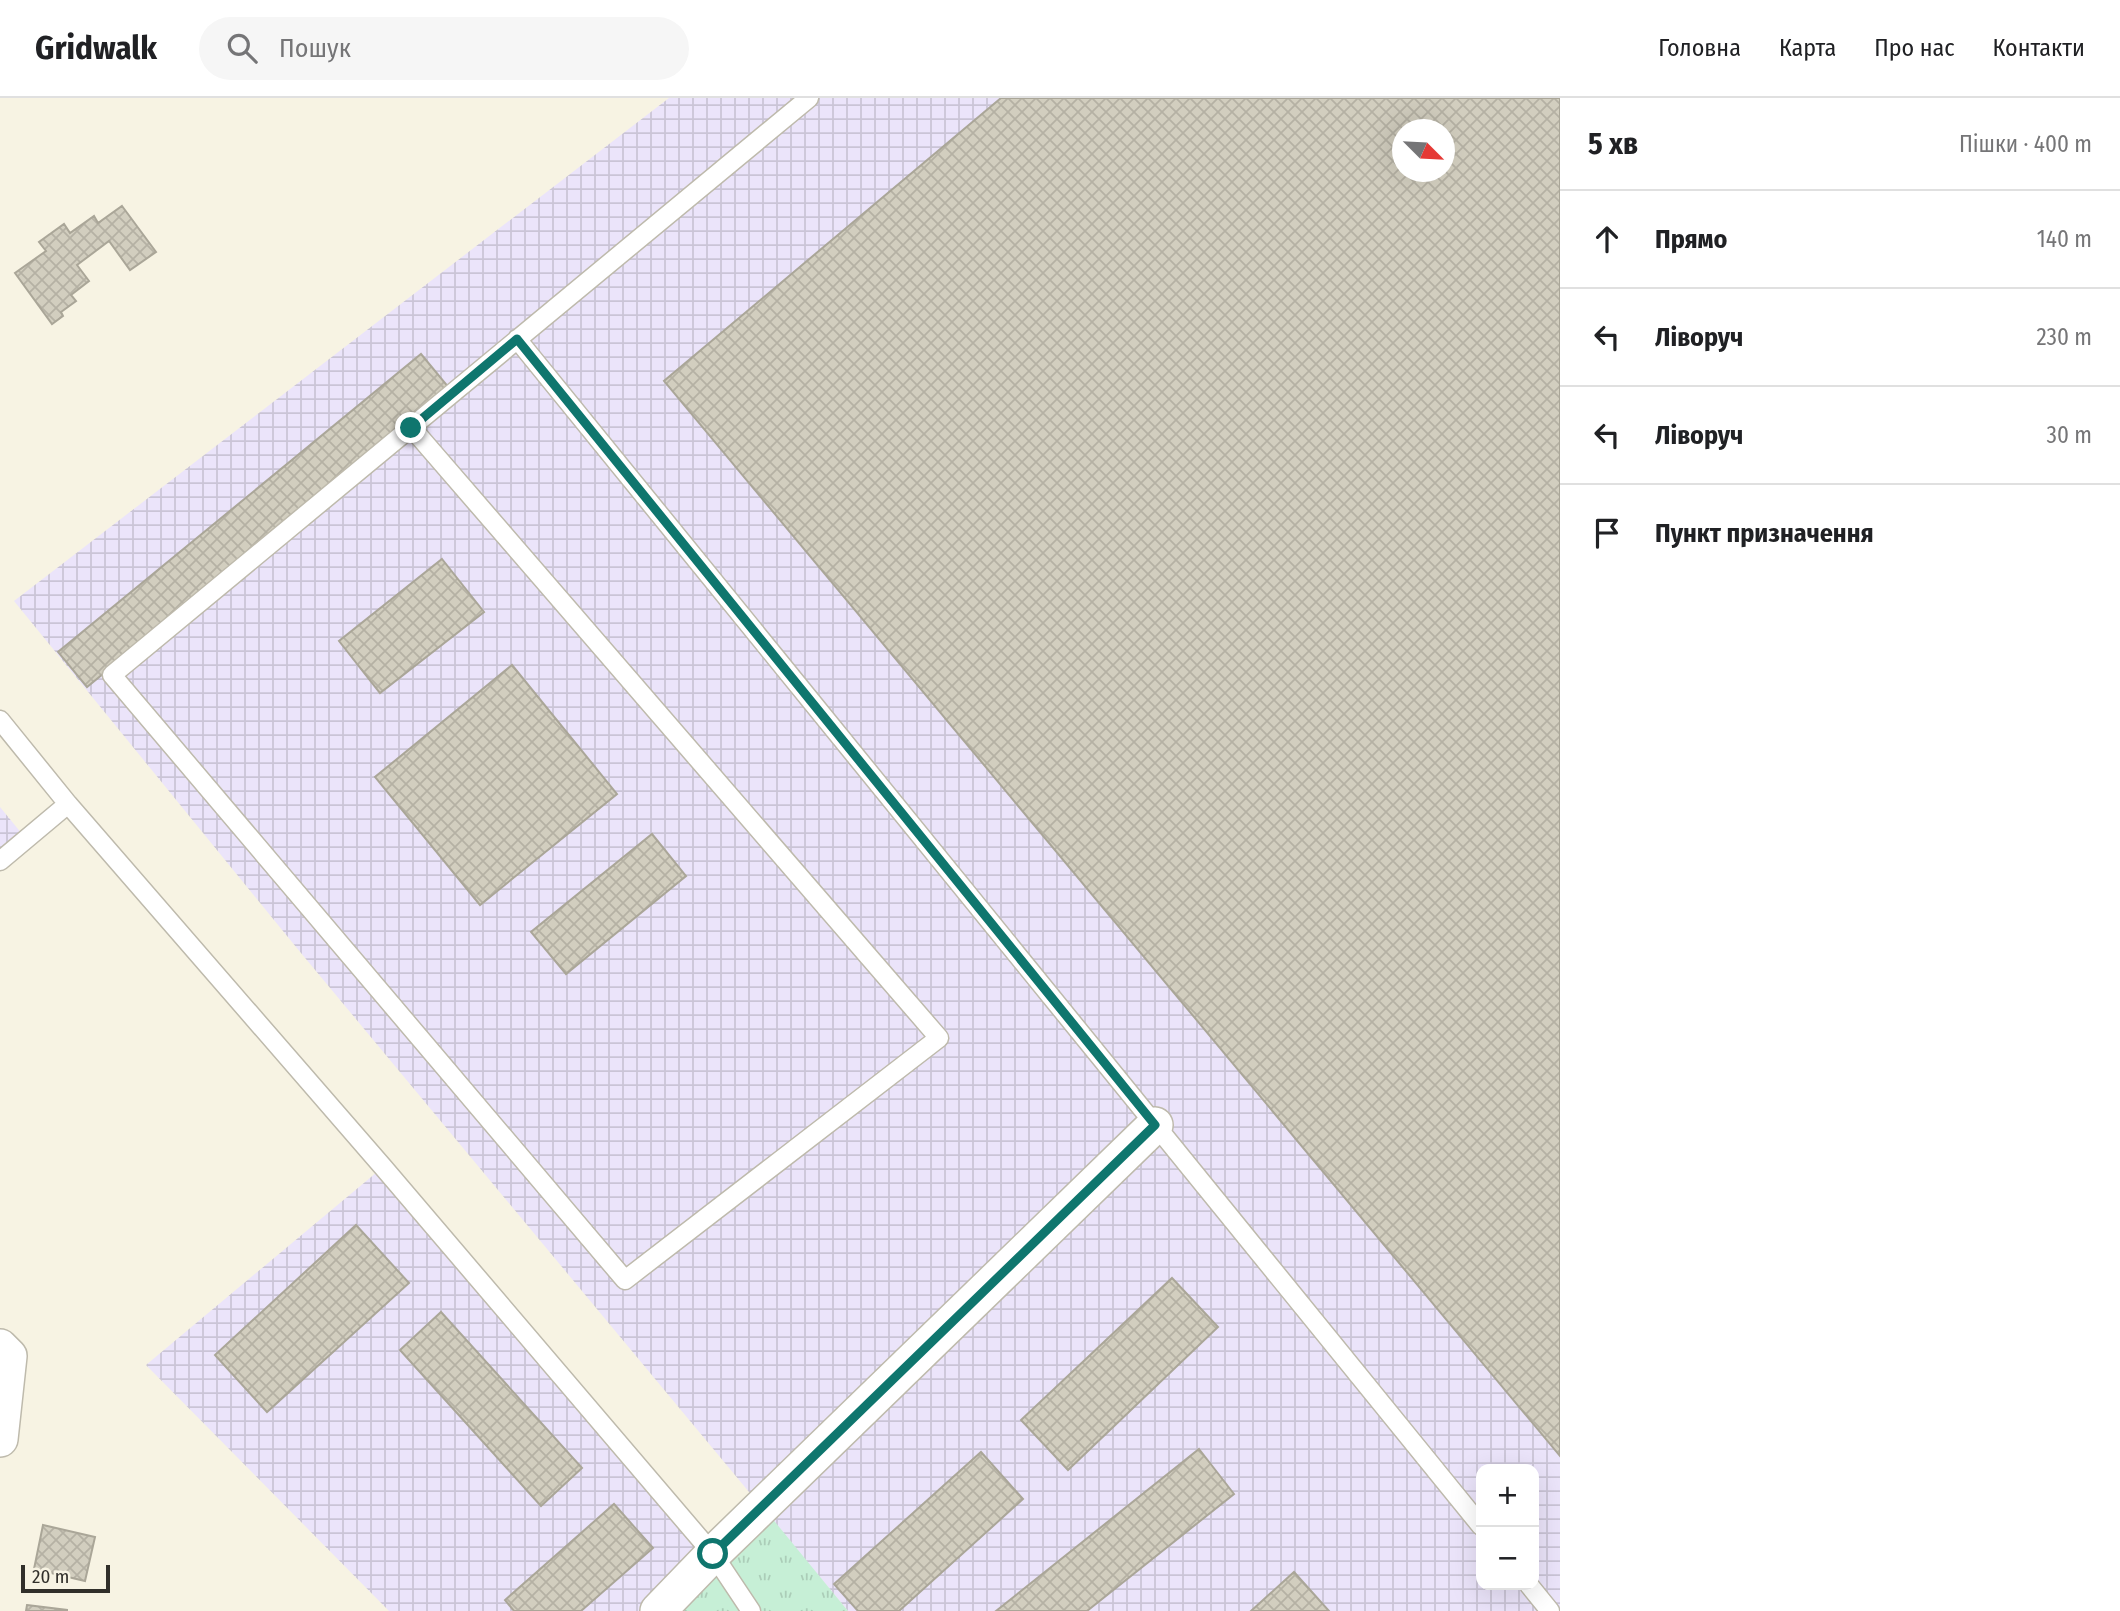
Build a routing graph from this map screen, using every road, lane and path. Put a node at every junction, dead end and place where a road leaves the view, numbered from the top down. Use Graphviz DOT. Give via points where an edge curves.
graph roads {
  1 [pos="808,98"];
  2 [pos="517,339"];
  3 [pos="411,428"];
  4 [pos="0,720"];
  5 [pos="68,804"];
  6 [pos="0,861"];
  7 [pos="1155,1125"];
  8 [pos="0,1347"];
  9 [pos="0,1439"];
  10 [pos="1476,1521"];
  11 [pos="713,1554"];
  12 [pos="1533,1590"];
  13 [pos="658,1611"];
  14 [pos="751,1611"];
  15 [pos="1550,1611"];
  1 -- 2 [label="lane"];
  2 -- 3 [label="lane"];
  2 -- 7 [label="lane"];
  3 -- 3 [label="lane" via="112,675 625,1280 939,1038"];
  4 -- 5 [label="lane"];
  5 -- 6 [label="lane"];
  5 -- 11 [label="lane"];
  7 -- 10 [label="lane"];
  7 -- 11 [label="street"];
  8 -- 9 [label="street" via="9,1356"];
  11 -- 13 [label="street"];
  11 -- 14 [label="lane"];
  12 -- 15 [label="lane"];
}
